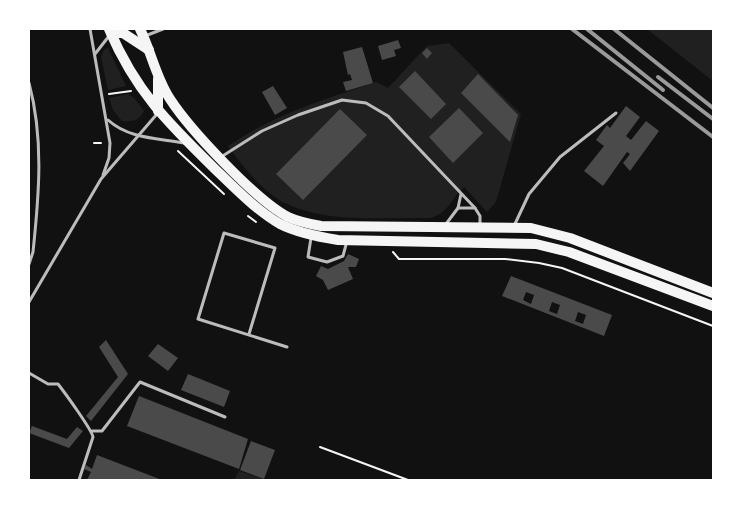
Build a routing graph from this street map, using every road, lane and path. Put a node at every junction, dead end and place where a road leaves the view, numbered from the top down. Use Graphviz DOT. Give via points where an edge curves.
graph roads {
  1 [pos="90,29"];
  2 [pos="163,29"];
  3 [pos="110,31"];
  4 [pos="142,33"];
  5 [pos="150,51"];
  6 [pos="95,54"];
  7 [pos="155,64"];
  8 [pos="29,83"];
  9 [pos="133,90"];
  10 [pos="103,95"];
  11 [pos="158,111"];
  12 [pos="616,113"];
  13 [pos="107,120"];
  14 [pos="138,136"];
  15 [pos="94,143"];
  16 [pos="104,143"];
  17 [pos="190,144"];
  18 [pos="221,158"];
  19 [pos="102,178"];
  20 [pos="461,193"];
  21 [pos="458,208"];
  22 [pos="475,208"];
  23 [pos="445,226"];
  24 [pos="480,227"];
  25 [pos="513,228"];
  26 [pos="311,236"];
  27 [pos="347,241"];
  28 [pos="417,242"];
  29 [pos="392,252"];
  30 [pos="29,264"];
  31 [pos="713,293"];
  32 [pos="29,302"];
  33 [pos="713,306"];
  34 [pos="713,326"];
  35 [pos="249,334"];
  36 [pos="287,347"];
  37 [pos="29,373"];
  38 [pos="225,416"];
  39 [pos="92,431"];
  40 [pos="320,447"];
  41 [pos="79,480"];
  42 [pos="408,480"];
  1 -- 6 [label="lane"];
  2 -- 4 [label="lane"];
  3 -- 5 [label="main road" via="123,33"];
  3 -- 6 [label="lane"];
  3 -- 11 [label="main road" via="130,73"];
  4 -- 5 [label="main road"];
  5 -- 7 [label="main road"];
  6 -- 10 [label="lane"];
  7 -- 11 [label="main road" via="159,86"];
  7 -- 18 [label="main road" via="170,98"];
  8 -- 30 [label="lane" via="35,108 40,176"];
  9 -- 10 [label="path"];
  10 -- 13 [label="lane"];
  11 -- 14 [label="lane"];
  11 -- 17 [label="main road"];
  12 -- 25 [label="lane" via="560,158 529,194"];
  13 -- 14 [label="lane" via="117,128"];
  13 -- 19 [label="lane" via="109,158"];
  14 -- 17 [label="lane"];
  14 -- 19 [label="lane"];
  15 -- 16 [label="path"];
  17 -- 26 [label="main road" via="262,212"];
  18 -- 20 [label="lane" via="262,131 298,115 342,100 366,103 388,116"];
  18 -- 23 [label="main road" via="262,199 301,222 368,228"];
  19 -- 32 [label="lane"];
  20 -- 21 [label="lane"];
  20 -- 22 [label="lane"];
  21 -- 22 [label="lane"];
  21 -- 23 [label="lane"];
  22 -- 24 [label="lane" via="480,216"];
  23 -- 24 [label="main road"];
  24 -- 25 [label="main road"];
  24 -- 28 [label="main road" via="476,234 430,236"];
  25 -- 31 [label="main road" via="531,228 570,238"];
  26 -- 27 [label="main road"];
  26 -- 27 [label="lane" via="308,257 327,262 343,256"];
  27 -- 28 [label="main road"];
  28 -- 33 [label="main road" via="536,244 569,252"];
  29 -- 34 [label="path" via="399,259 505,259 562,268"];
  35 -- 35 [label="lane" via="198,319 224,233 275,248"];
  35 -- 36 [label="lane"];
  37 -- 39 [label="lane" via="48,384 58,384"];
  38 -- 39 [label="lane" via="140,382 102,431"];
  39 -- 41 [label="lane" via="93,437"];
  40 -- 42 [label="path"];
}
